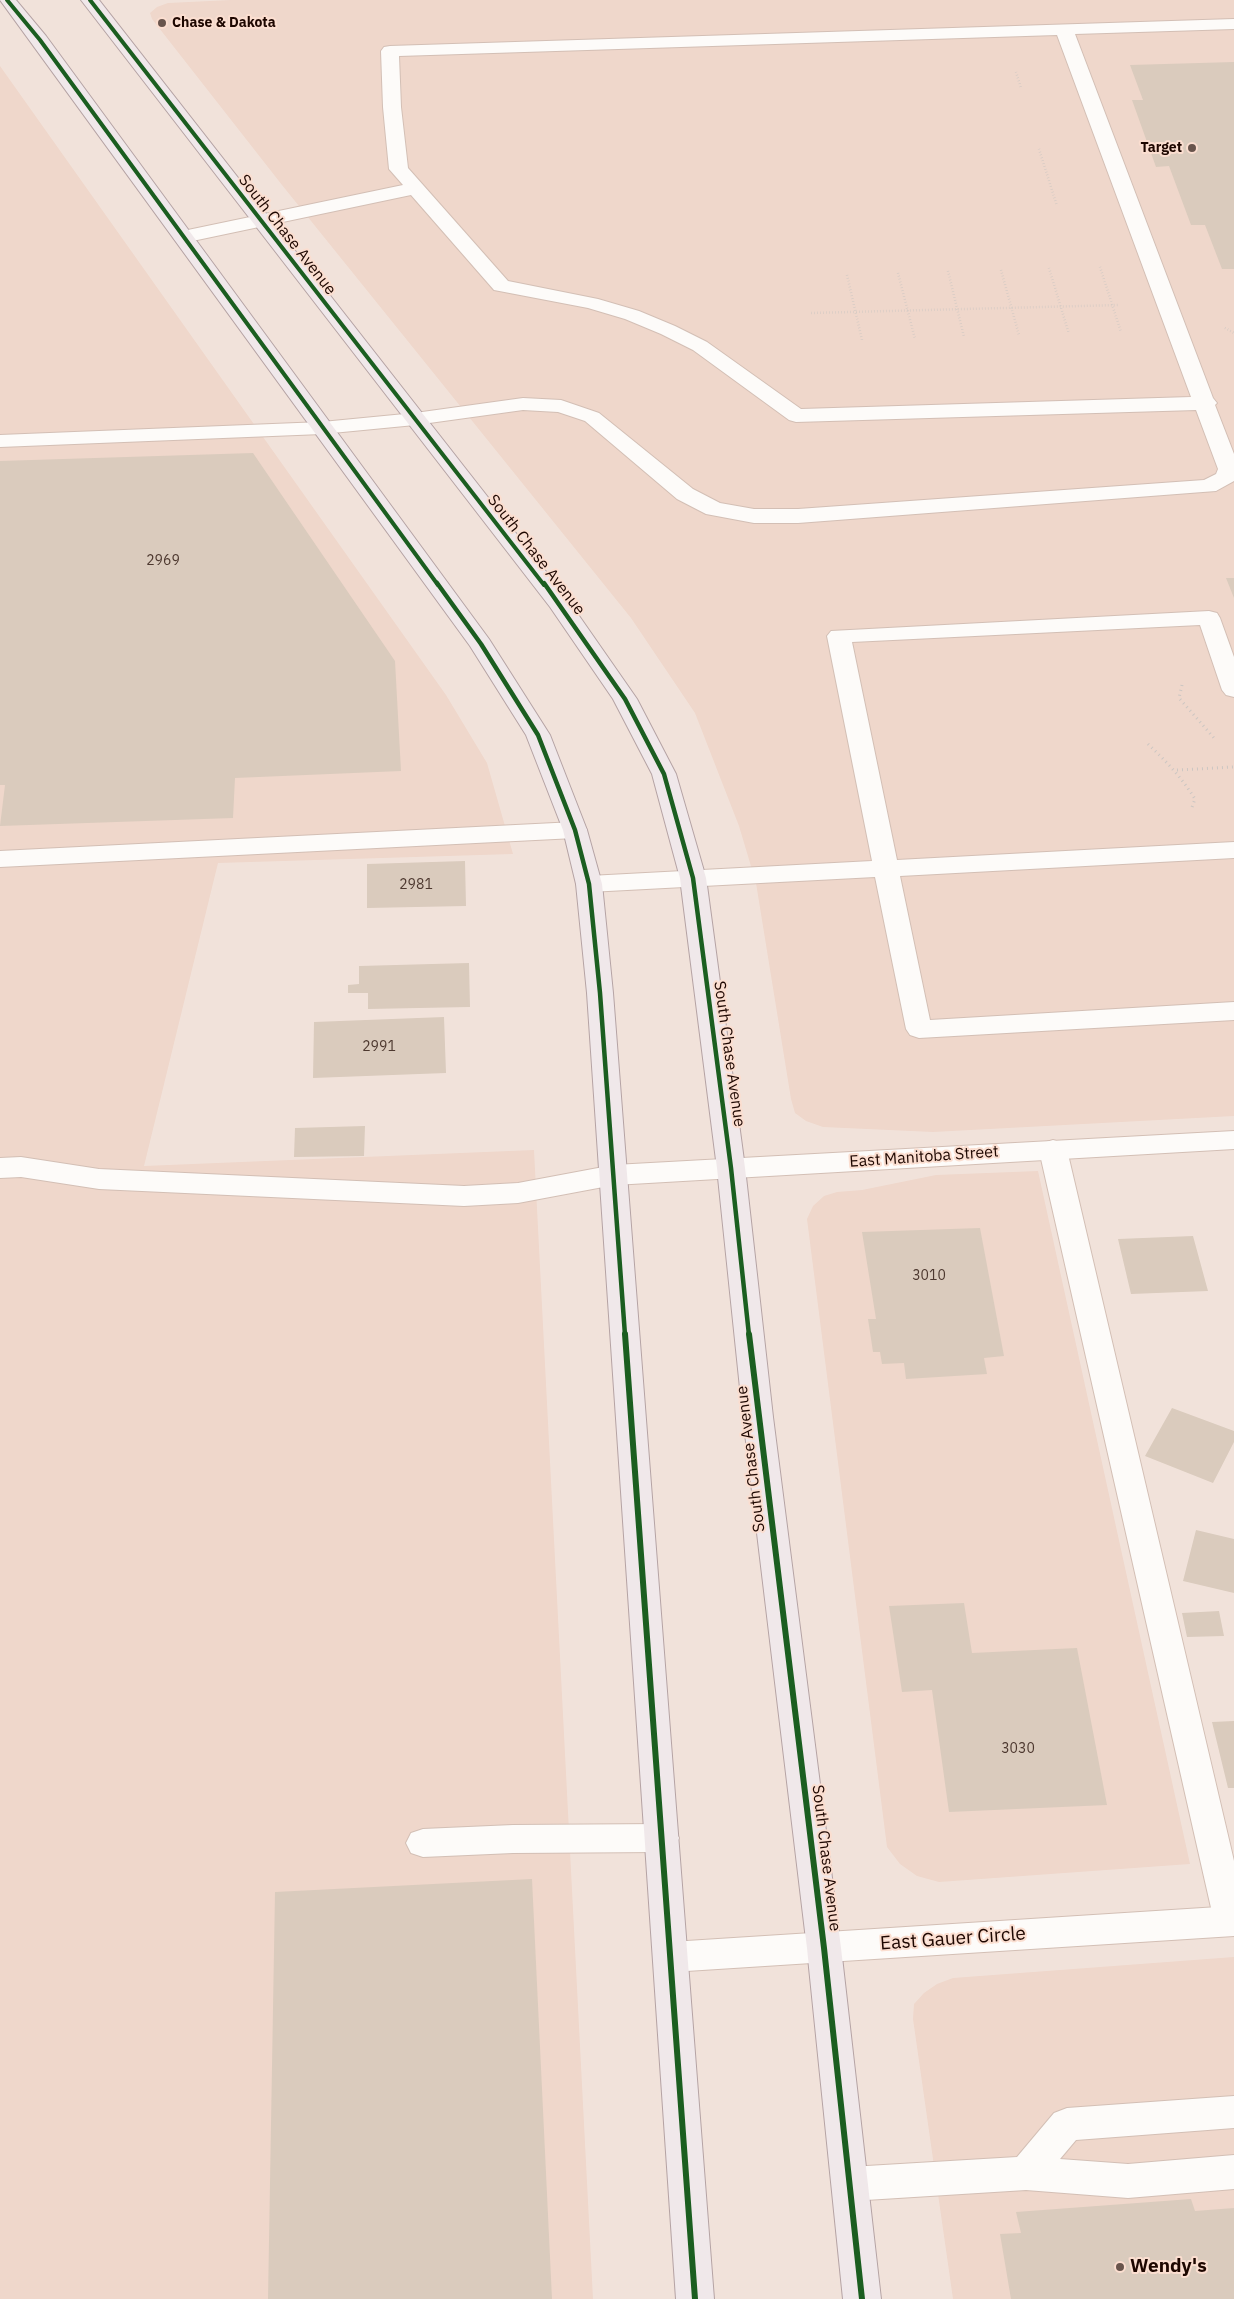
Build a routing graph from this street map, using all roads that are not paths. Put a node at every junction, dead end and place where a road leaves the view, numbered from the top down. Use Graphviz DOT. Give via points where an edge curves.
graph roads {
  1 [pos="8,0"];
  2 [pos="90,0"];
  3 [pos="1234,24"];
  4 [pos="1064,30"];
  5 [pos="415,188"];
  6 [pos="260,221"];
  7 [pos="183,237"];
  8 [pos="1206,403"];
  9 [pos="415,419"];
  10 [pos="322,428"];
  11 [pos="0,441"];
  12 [pos="1234,690"];
  13 [pos="575,830"];
  14 [pos="1234,850"];
  15 [pos="0,860"];
  16 [pos="886,868"];
  17 [pos="693,878"];
  18 [pos="589,884"];
  19 [pos="1234,1011"];
  20 [pos="1234,1140"];
  21 [pos="1053,1150"];
  22 [pos="0,1168"];
  23 [pos="731,1168"];
  24 [pos="614,1176"];
  25 [pos="662,1838"];
  26 [pos="423,1844"];
  27 [pos="1232,1921"];
  28 [pos="824,1948"];
  29 [pos="671,1958"];
  30 [pos="1234,2112"];
  31 [pos="1234,2172"];
  32 [pos="1026,2173"];
  33 [pos="850,2184"];
  34 [pos="695,2299"];
  35 [pos="862,2299"];
  1 -- 7 [label="main road"];
  2 -- 6 [label="main road, South Chase Avenue"];
  3 -- 4 [label="street"];
  4 -- 5 [label="street" via="390,51 399,169"];
  4 -- 8 [label="street"];
  5 -- 6 [label="street"];
  5 -- 8 [label="street" via="501,286 591,303 668,330 700,346 796,416"];
  6 -- 7 [label="street"];
  6 -- 9 [label="main road, South Chase Avenue"];
  7 -- 10 [label="main road"];
  8 -- 9 [label="street" via="1229,469 1225,478 1208,486 798,516 754,516 714,509 685,494 592,417 560,406 523,404"];
  9 -- 10 [label="street"];
  9 -- 17 [label="main road, South Chase Avenue" via="558,602 625,698 664,774"];
  10 -- 11 [label="street"];
  10 -- 13 [label="main road" via="481,644 538,736"];
  12 -- 16 [label="street" via="1209,618 839,636"];
  13 -- 15 [label="street"];
  13 -- 18 [label="main road"];
  14 -- 16 [label="street"];
  16 -- 17 [label="street"];
  16 -- 19 [label="street" via="919,1029"];
  17 -- 18 [label="street"];
  17 -- 23 [label="main road, South Chase Avenue"];
  18 -- 24 [label="main road"];
  20 -- 21 [label="street, East Manitoba Street"];
  21 -- 23 [label="street, East Manitoba Street"];
  21 -- 27 [label="street"];
  22 -- 24 [label="street, East Manitoba Street" via="21,1167 99,1179 464,1196 518,1193"];
  23 -- 24 [label="street, East Manitoba Street"];
  23 -- 28 [label="main road, South Chase Avenue" via="758,1417"];
  24 -- 25 [label="main road"];
  25 -- 26 [label="street" via="513,1839"];
  25 -- 29 [label="main road"];
  27 -- 28 [label="street, East Gauer Circle"];
  28 -- 29 [label="street, East Gauer Circle"];
  28 -- 33 [label="main road, South Chase Avenue"];
  29 -- 34 [label="main road"];
  30 -- 32 [label="street" via="1067,2124"];
  31 -- 32 [label="street" via="1128,2181"];
  32 -- 33 [label="street"];
  33 -- 35 [label="main road, South Chase Avenue"];
}
